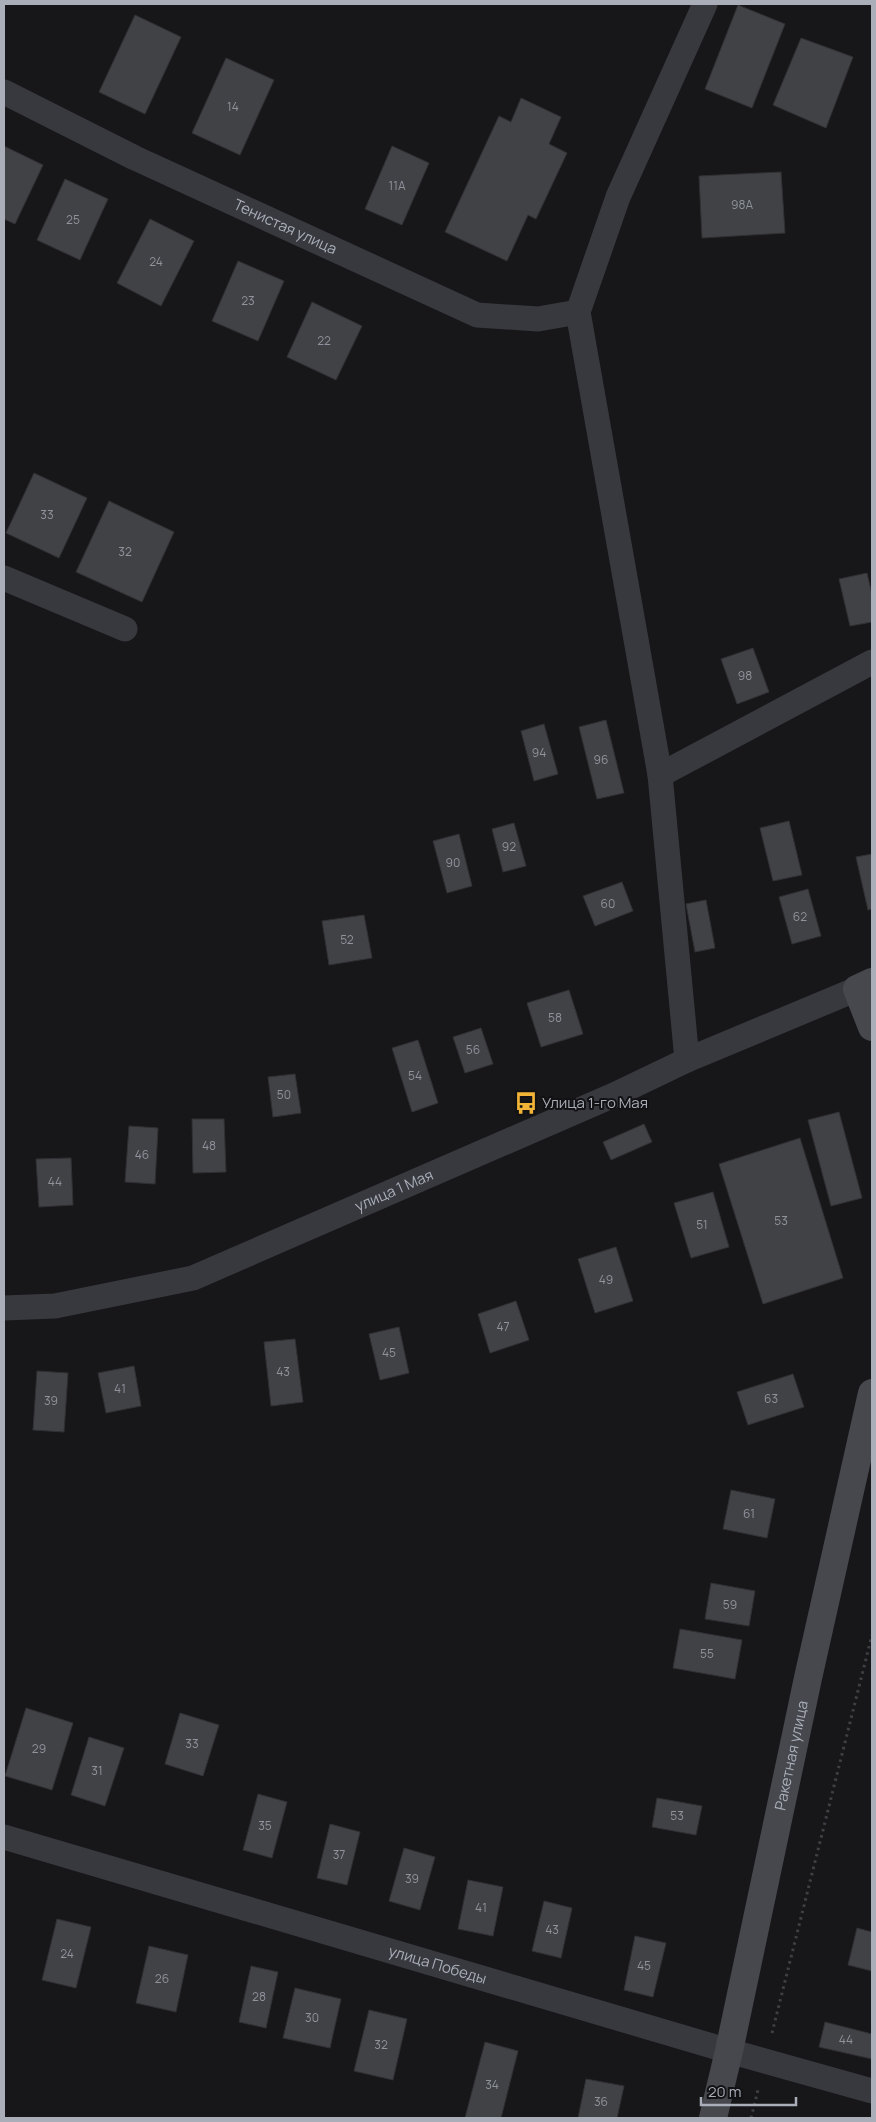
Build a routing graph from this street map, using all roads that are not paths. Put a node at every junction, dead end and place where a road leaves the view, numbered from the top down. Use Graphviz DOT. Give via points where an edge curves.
graph roads {
  1 [pos="705,4"];
  2 [pos="4,92"];
  3 [pos="578,312"];
  4 [pos="4,578"];
  5 [pos="126,629"];
  6 [pos="872,662"];
  7 [pos="660,775"];
  8 [pos="865,986"];
  9 [pos="872,1027"];
  10 [pos="687,1060"];
  11 [pos="4,1308"];
  12 [pos="872,1393"];
  13 [pos="4,1836"];
  14 [pos="729,2051"];
  15 [pos="872,2091"];
  16 [pos="713,2118"];
  1 -- 3 [label="street" via="618,197"];
  2 -- 3 [label="street, Тенистая улица" via="135,158 477,315 538,319"];
  3 -- 7 [label="street"];
  4 -- 5 [label="street"];
  6 -- 7 [label="street"];
  7 -- 10 [label="street"];
  8 -- 9 [label="main road"];
  8 -- 10 [label="street, улица 1 Мая"];
  10 -- 11 [label="street, улица 1 Мая" via="614,1095 193,1278 55,1306"];
  12 -- 14 [label="main road, Ракетная улица"];
  13 -- 14 [label="street, улица Победы"];
  14 -- 15 [label="street, улица Победы"];
  14 -- 16 [label="main road, Ракетная улица"];
}
